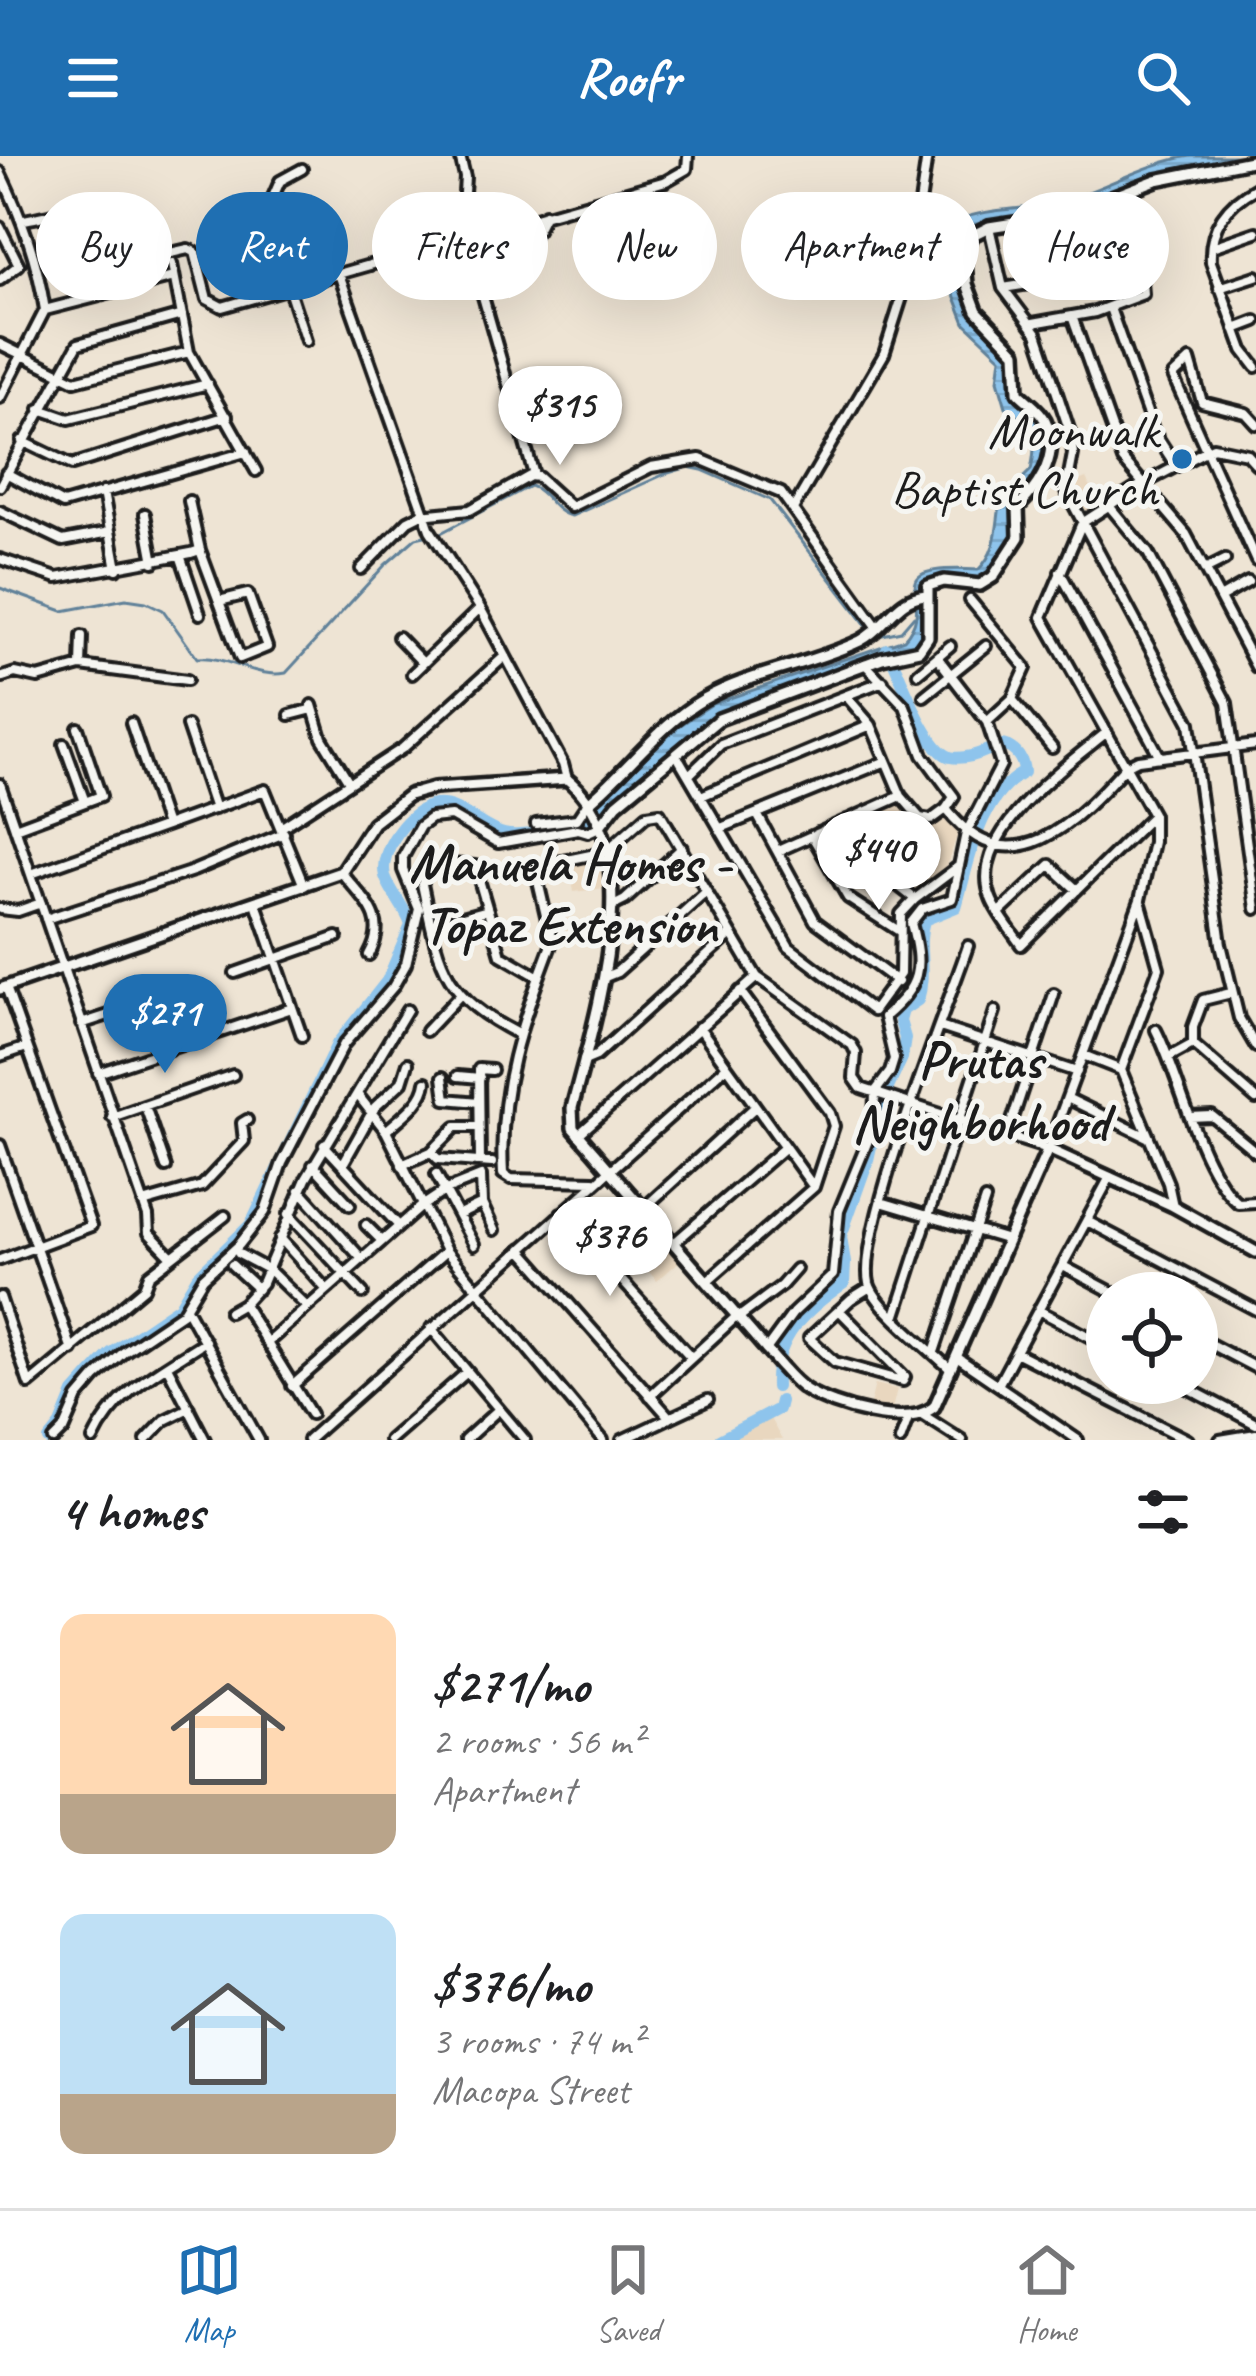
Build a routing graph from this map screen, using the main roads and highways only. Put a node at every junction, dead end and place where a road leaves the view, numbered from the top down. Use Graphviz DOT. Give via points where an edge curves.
graph roads {
  1 [pos="1256,160"];
  2 [pos="921,596"];
  3 [pos="593,816"];
  4 [pos="3,988"];
  5 [pos="1256,1252"];
  1 -- 2 [label="main road" via="1156,180 1065,215 973,235 963,264 967,284 977,311 1016,352 1016,386 1045,419 1048,461 1018,507 1019,537 993,577 980,585 935,582"];
  2 -- 3 [label="main road" via="874,632 701,701"];
  2 -- 3 [label="main road" via="927,640 919,650 719,719"];
  3 -- 4 [label="main road" via="567,778 409,795 373,823 341,872"];
  3 -- 5 [label="main road" via="613,906 605,977 571,1115 578,1135 798,1384 908,1418 938,1402 1048,1149"];
}
